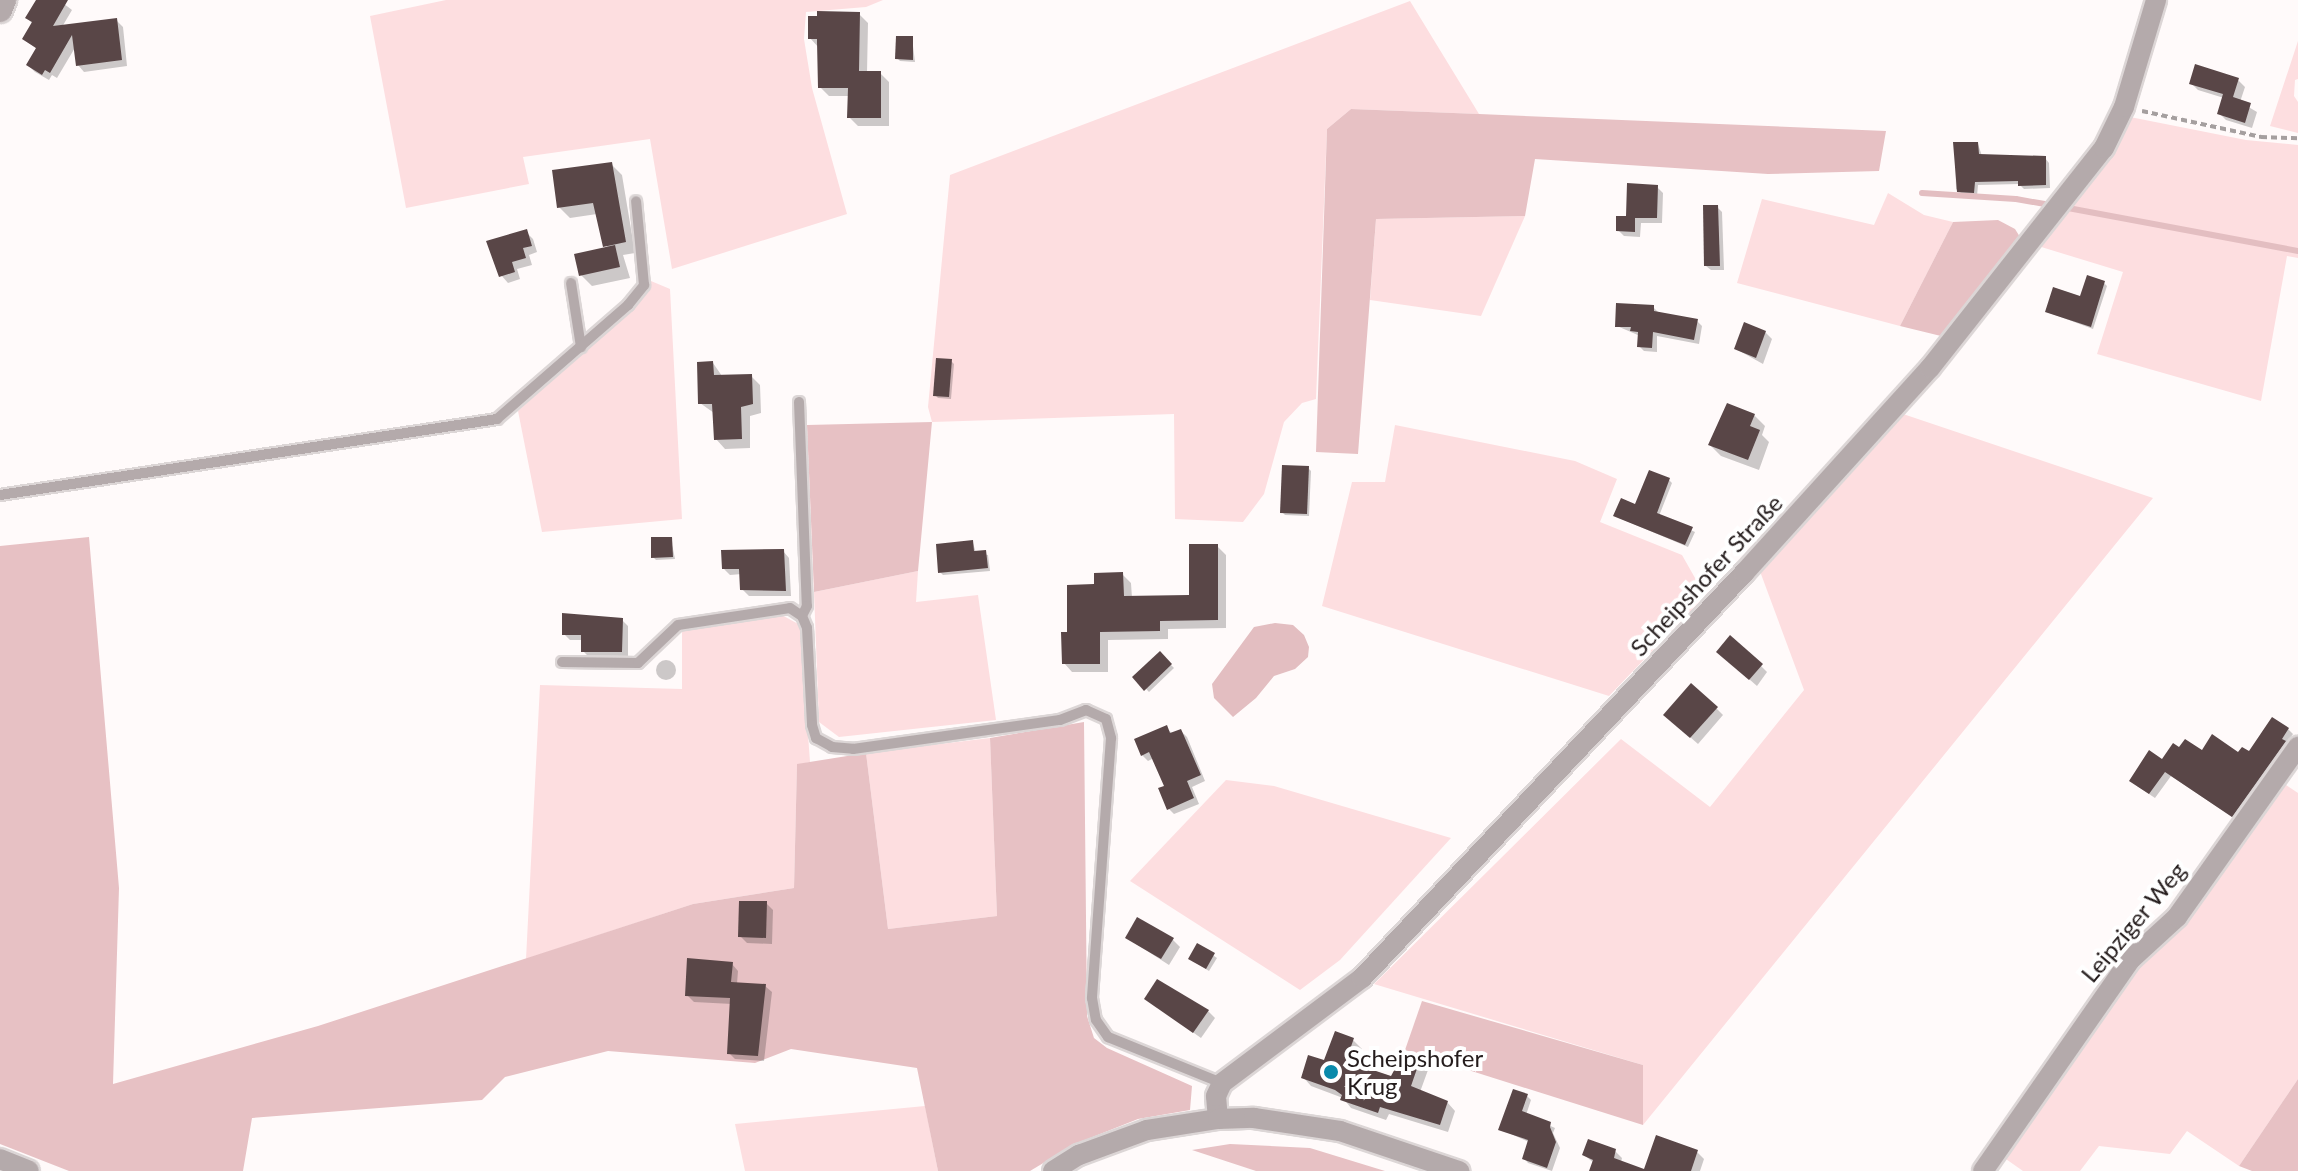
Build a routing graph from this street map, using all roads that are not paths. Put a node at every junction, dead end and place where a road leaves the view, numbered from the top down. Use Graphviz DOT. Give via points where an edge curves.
graph roads {
  1 [pos="4,0"];
  2 [pos="2156,0"];
  3 [pos="0,10"];
  4 [pos="636,201"];
  5 [pos="571,283"];
  6 [pos="581,347"];
  7 [pos="799,402"];
  8 [pos="0,495"];
  9 [pos="802,616"];
  10 [pos="562,662"];
  11 [pos="2298,747"];
  12 [pos="1222,1083"];
  13 [pos="1218,1119"];
  14 [pos="0,1159"];
  15 [pos="29,1171"];
  16 [pos="1053,1171"];
  17 [pos="1459,1171"];
  18 [pos="1983,1171"];
  1 -- 3 [label="street"];
  2 -- 12 [label="street, Scheipshofer Straße" via="2124,107 2104,148 1930,368 1362,978"];
  4 -- 6 [label="lane" via="644,285"];
  5 -- 6 [label="lane"];
  6 -- 8 [label="lane" via="517,405 478,424"];
  7 -- 9 [label="lane" via="807,606"];
  9 -- 10 [label="lane" via="790,608 678,625 638,663"];
  9 -- 12 [label="lane" via="812,725 816,738 832,747 853,749 1060,720 1086,710 1106,719 1111,738 1092,998 1096,1020 1108,1037"];
  11 -- 18 [label="street, Leipziger Weg" via="2177,917 2130,960"];
  12 -- 13 [label="street" via="1216,1096"];
  13 -- 16 [label="street" via="1147,1130 1079,1155"];
  13 -- 17 [label="street" via="1254,1118 1340,1131"];
  14 -- 15 [label="street"];
}
